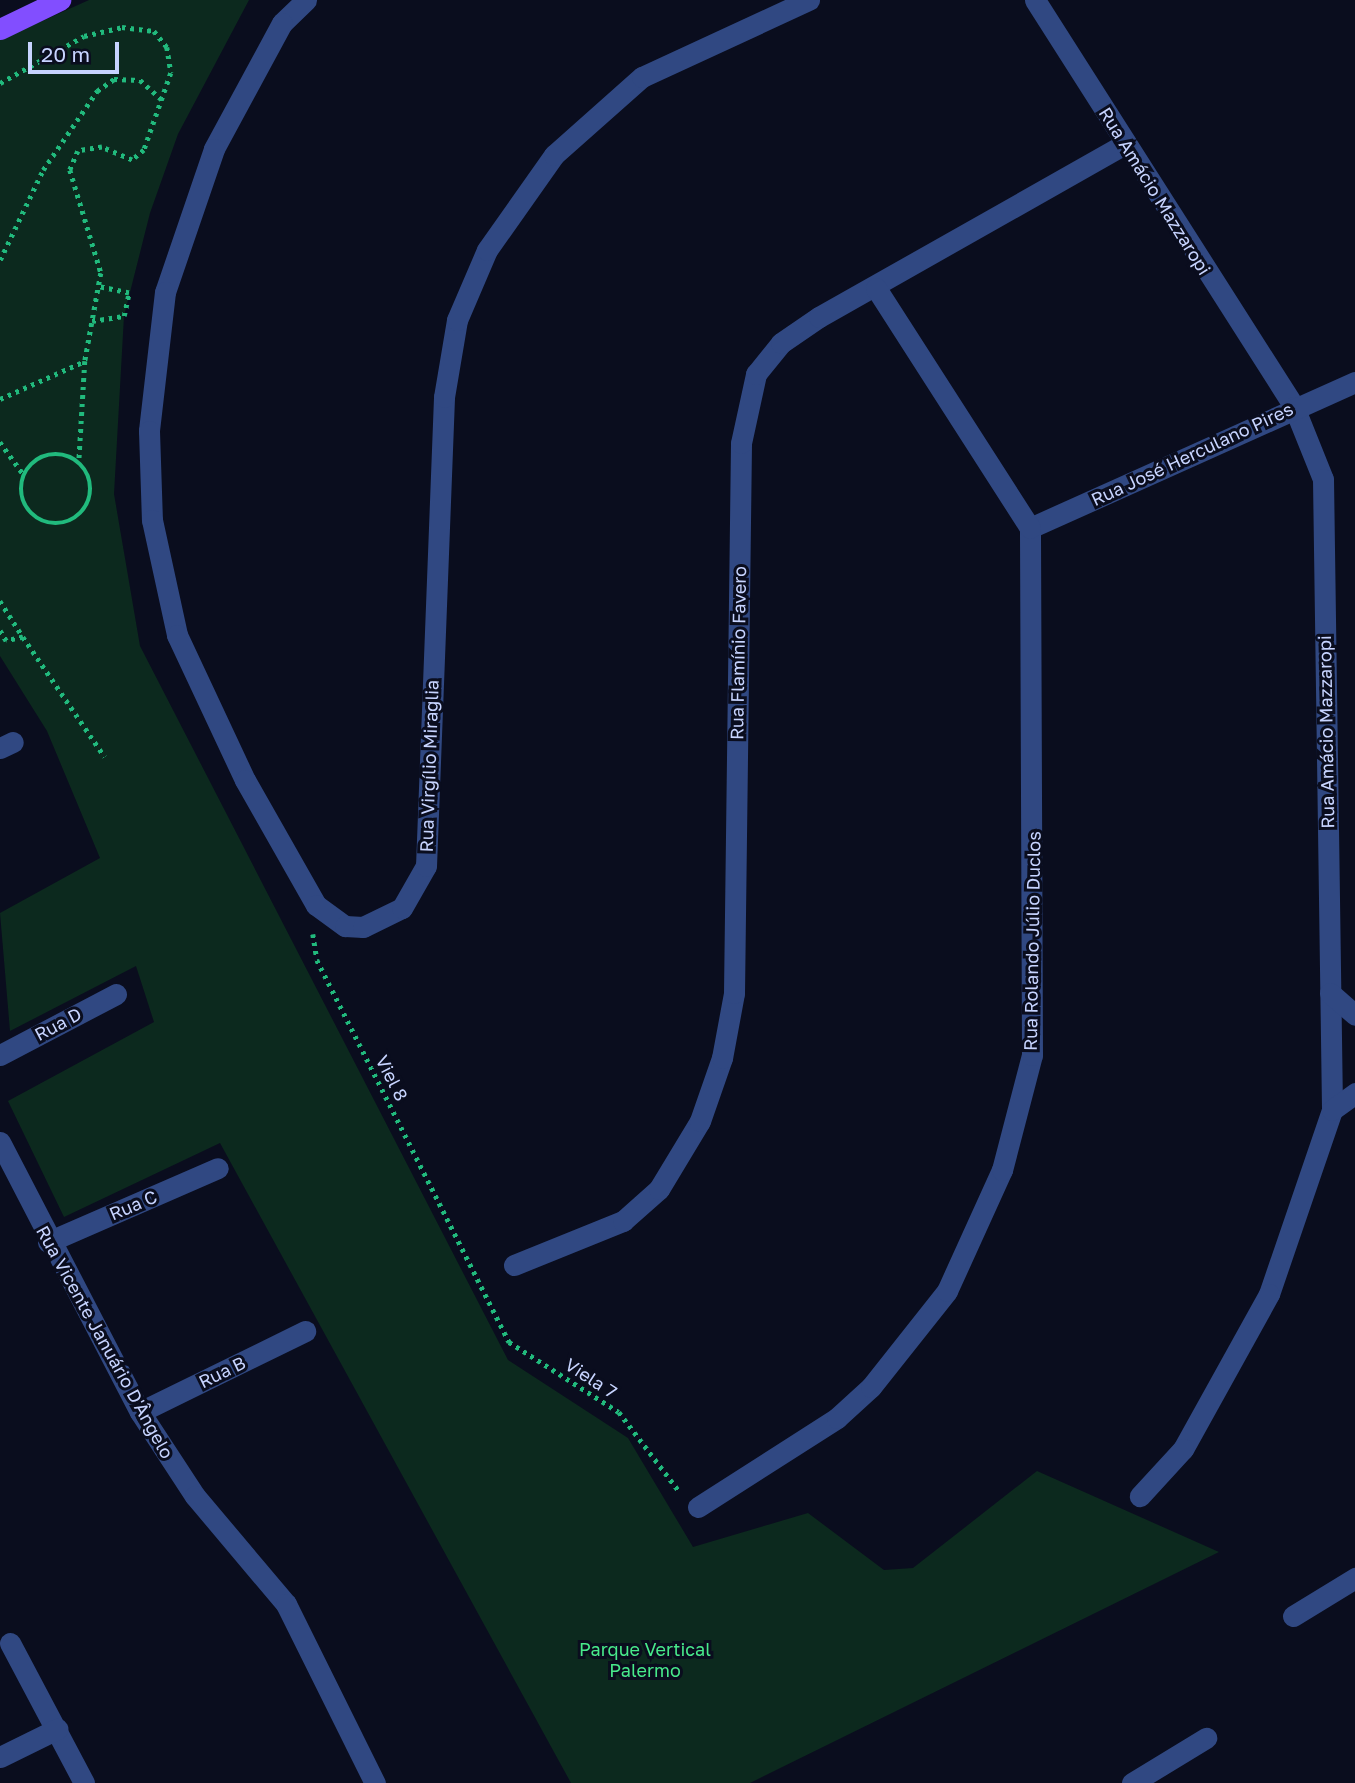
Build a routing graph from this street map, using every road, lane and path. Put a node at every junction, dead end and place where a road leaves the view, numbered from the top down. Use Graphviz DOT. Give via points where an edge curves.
graph roads {
  1 [pos="60,0"];
  2 [pos="286,0"];
  3 [pos="306,0"];
  4 [pos="809,0"];
  5 [pos="1035,0"];
  6 [pos="282,23"];
  7 [pos="0,29"];
  8 [pos="0,83"];
  9 [pos="162,100"];
  10 [pos="1125,144"];
  11 [pos="0,260"];
  12 [pos="100,287"];
  13 [pos="876,288"];
  14 [pos="92,321"];
  15 [pos="85,361"];
  16 [pos="1355,383"];
  17 [pos="0,399"];
  18 [pos="1294,407"];
  19 [pos="0,442"];
  20 [pos="79,462"];
  21 [pos="23,474"];
  22 [pos="1030,528"];
  23 [pos="0,601"];
  24 [pos="0,631"];
  25 [pos="23,637"];
  26 [pos="106,757"];
  27 [pos="306,892"];
  28 [pos="1330,993"];
  29 [pos="116,994"];
  30 [pos="1355,1014"];
  31 [pos="0,1055"];
  32 [pos="1355,1093"];
  33 [pos="1332,1110"];
  34 [pos="0,1142"];
  35 [pos="218,1168"];
  36 [pos="48,1241"];
  37 [pos="514,1265"];
  38 [pos="473,1271"];
  39 [pos="305,1331"];
  40 [pos="140,1412"];
  41 [pos="1140,1496"];
  42 [pos="698,1507"];
  43 [pos="1355,1578"];
  44 [pos="1293,1616"];
  45 [pos="10,1643"];
  46 [pos="57,1729"];
  47 [pos="1206,1738"];
  48 [pos="0,1757"];
  49 [pos="1155,1777"];
  50 [pos="84,1783"];
  51 [pos="375,1783"];
  52 [pos="1132,1783"];
  1 -- 7 [label="main road"];
  2 -- 6 [label="street, Rua Virgílio Miraglia"];
  3 -- 6 [label="street, Rua Virgílio Miraglia"];
  4 -- 27 [label="street, Rua Virgílio Miraglia" via="642,77 554,155 487,250 457,320 444,397 423,876 402,908 363,927 345,926"];
  5 -- 10 [label="street, Rua Amácio Mazzaropi"];
  6 -- 27 [label="street, Rua Virgílio Miraglia" via="214,149 165,292 149,431 156,564 177,635"];
  8 -- 9 [label="path" via="84,36 142,28 167,47 171,73"];
  9 -- 11 [label="path" via="140,80 114,79 97,91 43,170"];
  9 -- 12 [label="path" via="144,150 132,160 102,148 78,151 70,170 98,251"];
  10 -- 13 [label="street, Rua Flamínio Favero"];
  10 -- 18 [label="street, Rua Amácio Mazzaropi"];
  12 -- 14 [label="path"];
  12 -- 14 [label="path" via="129,293 124,316"];
  13 -- 22 [label="street"];
  13 -- 37 [label="street, Rua Flamínio Favero" via="781,343 756,374 744,407 734,993 714,1087 680,1162 632,1213"];
  14 -- 15 [label="path"];
  15 -- 17 [label="path"];
  15 -- 20 [label="path"];
  16 -- 18 [label="street, Rua José Herculano Pires"];
  18 -- 22 [label="street, Rua José Herculano Pires"];
  18 -- 28 [label="street, Rua Amácio Mazzaropi" via="1323,479"];
  19 -- 21 [label="path"];
  20 -- 21 [label="path" via="47,454"];
  20 -- 21 [label="path" via="90,481 87,504 59,524 27,510"];
  22 -- 42 [label="street, Rua Rolando Júlio Duclos" via="1032,1055 1002,1170 947,1291 871,1387 779,1461"];
  23 -- 25 [label="path"];
  24 -- 25 [label="path" via="6,641"];
  25 -- 26 [label="path"];
  27 -- 38 [label="path, Viel 8" via="317,960"];
  28 -- 30 [label="street"];
  28 -- 33 [label="street, Rua Amácio Mazzaropi"];
  29 -- 31 [label="street, Rua D"];
  32 -- 33 [label="street"];
  33 -- 41 [label="street, Rua Amácio Mazzaropi" via="1269,1294 1189,1439"];
  34 -- 36 [label="street, Rua Vicente Januário D'Ângelo"];
  35 -- 36 [label="street, Rua C"];
  36 -- 40 [label="street, Rua Vicente Januário D'Ângelo"];
  38 -- 42 [label="path, Viela 7" via="509,1342 619,1412 667,1482"];
  39 -- 40 [label="street, Rua B"];
  40 -- 51 [label="street, Rua Vicente Januário D'Ângelo" via="195,1496 286,1604"];
  43 -- 44 [label="street"];
  45 -- 46 [label="street"];
  46 -- 48 [label="street"];
  46 -- 50 [label="street"];
  47 -- 49 [label="street"];
  49 -- 52 [label="street"];
}
